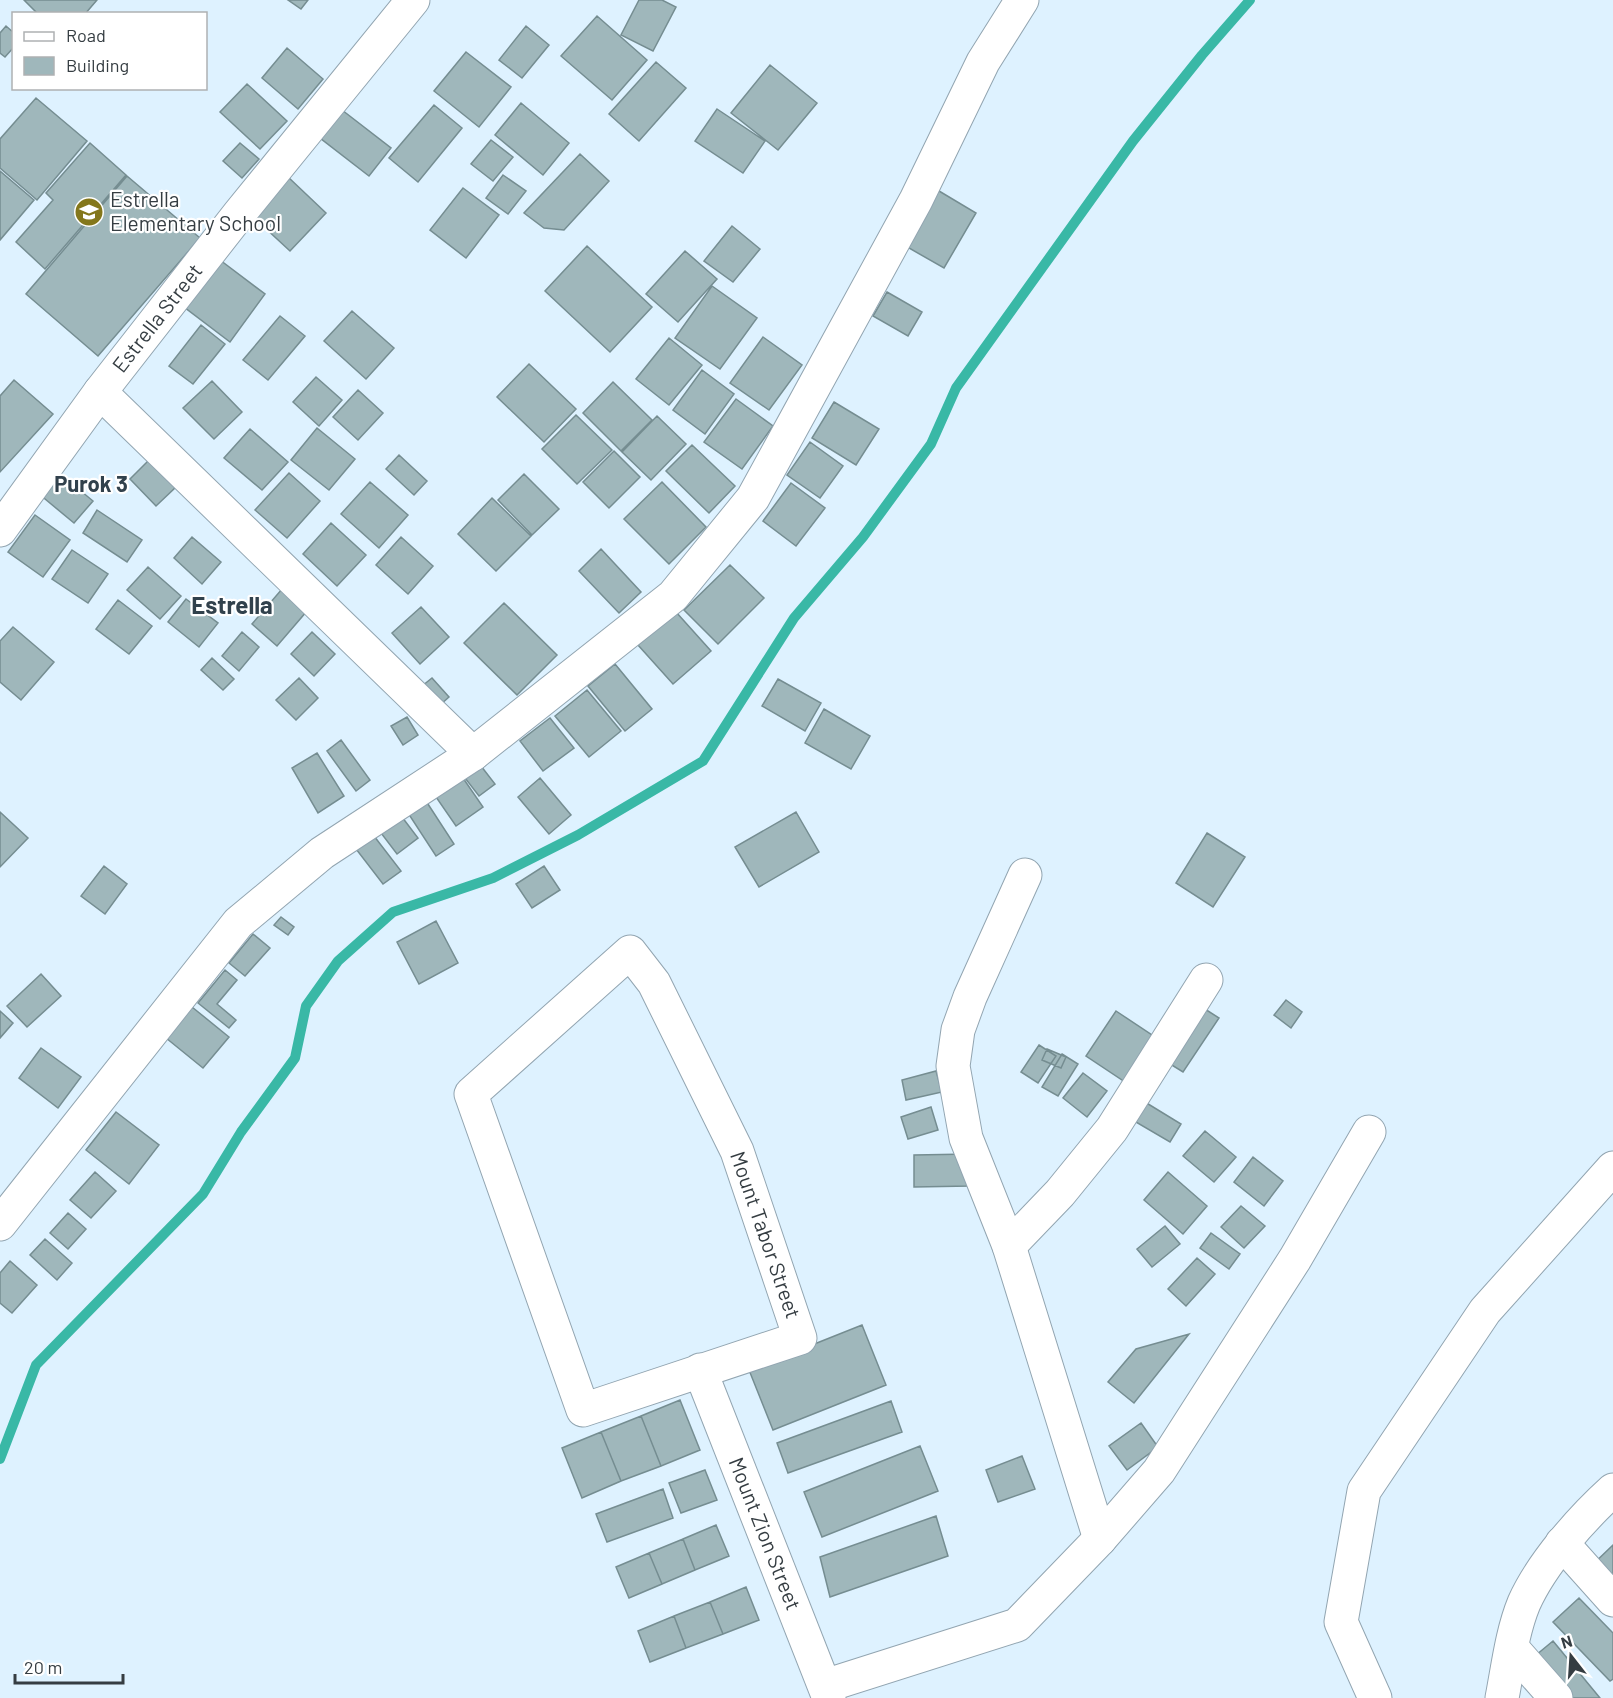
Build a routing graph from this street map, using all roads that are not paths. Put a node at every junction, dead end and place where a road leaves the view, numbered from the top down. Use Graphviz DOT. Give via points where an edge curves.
graph roads {
  1 [pos="413,0"];
  2 [pos="1022,0"];
  3 [pos="100,392"];
  4 [pos="0,530"];
  5 [pos="473,754"];
  6 [pos="1025,874"];
  7 [pos="1206,980"];
  8 [pos="1369,1132"];
  9 [pos="1613,1168"];
  10 [pos="0,1224"];
  11 [pos="1009,1246"];
  12 [pos="700,1370"];
  13 [pos="1613,1490"];
  14 [pos="1100,1539"];
  15 [pos="1562,1543"];
  16 [pos="1613,1600"];
  17 [pos="1512,1648"];
  18 [pos="827,1692"];
  19 [pos="1375,1698"];
  20 [pos="1502,1698"];
  21 [pos="1556,1698"];
  1 -- 3 [label="street, Estrella Street"];
  2 -- 5 [label="street" via="983,62 916,200 753,498 673,596"];
  3 -- 4 [label="street, Estrella Street"];
  3 -- 5 [label="street"];
  5 -- 10 [label="street" via="322,853 238,923"];
  6 -- 11 [label="street" via="970,997 958,1030 953,1066 966,1138"];
  7 -- 11 [label="street" via="1112,1129 1060,1193"];
  8 -- 14 [label="street" via="1295,1258 1159,1471"];
  9 -- 19 [label="street" via="1485,1311 1364,1491 1341,1622"];
  11 -- 14 [label="street"];
  12 -- 12 [label="street, Mount Tabor Street" via="800,1338 737,1150 654,983 630,952 471,1094 583,1410"];
  12 -- 18 [label="street, Mount Zion Street"];
  13 -- 15 [label="street"];
  14 -- 18 [label="street" via="1017,1625"];
  15 -- 16 [label="street"];
  15 -- 17 [label="street" via="1524,1602"];
  17 -- 20 [label="street"];
  17 -- 21 [label="street"];
}
